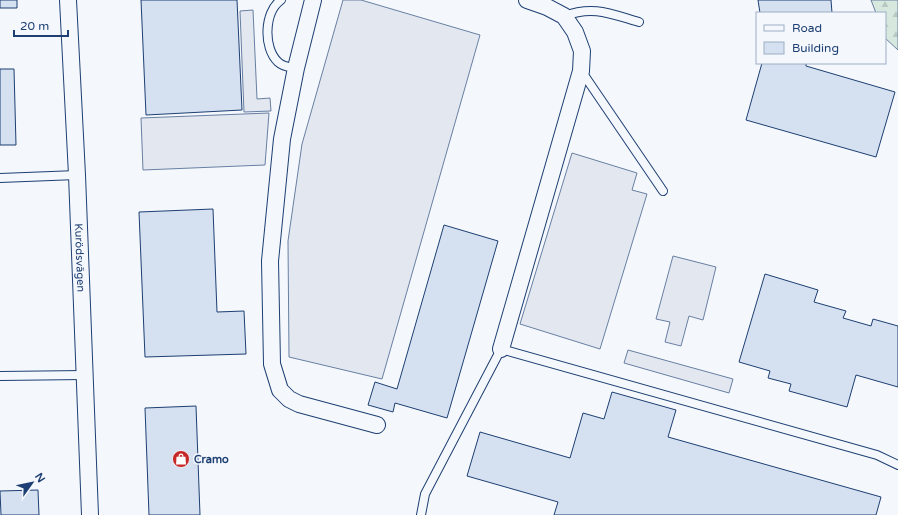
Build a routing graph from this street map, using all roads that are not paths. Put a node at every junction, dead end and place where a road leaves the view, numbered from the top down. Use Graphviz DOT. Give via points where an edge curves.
graph roads {
  1 [pos="68,0"];
  2 [pos="281,0"];
  3 [pos="313,0"];
  4 [pos="527,0"];
  5 [pos="564,16"];
  6 [pos="639,22"];
  7 [pos="296,68"];
  8 [pos="581,71"];
  9 [pos="77,175"];
  10 [pos="0,178"];
  11 [pos="663,191"];
  12 [pos="501,349"];
  13 [pos="84,375"];
  14 [pos="0,376"];
  15 [pos="377,425"];
  16 [pos="898,465"];
  17 [pos="90,515"];
  18 [pos="420,515"];
  1 -- 9 [label="street, Kurödsvägen"];
  2 -- 7 [label="lane" via="274,4 270,13 268,45 279,63"];
  3 -- 7 [label="street"];
  4 -- 5 [label="street"];
  5 -- 6 [label="lane" via="592,10"];
  5 -- 8 [label="street" via="582,51"];
  7 -- 15 [label="street" via="282,139 270,261 272,364 280,390 299,404"];
  8 -- 11 [label="lane"];
  8 -- 12 [label="street"];
  9 -- 10 [label="lane"];
  9 -- 13 [label="street, Kurödsvägen"];
  12 -- 16 [label="lane" via="877,455"];
  12 -- 18 [label="lane" via="425,494"];
  13 -- 14 [label="lane"];
  13 -- 17 [label="street, Kurödsvägen"];
}
